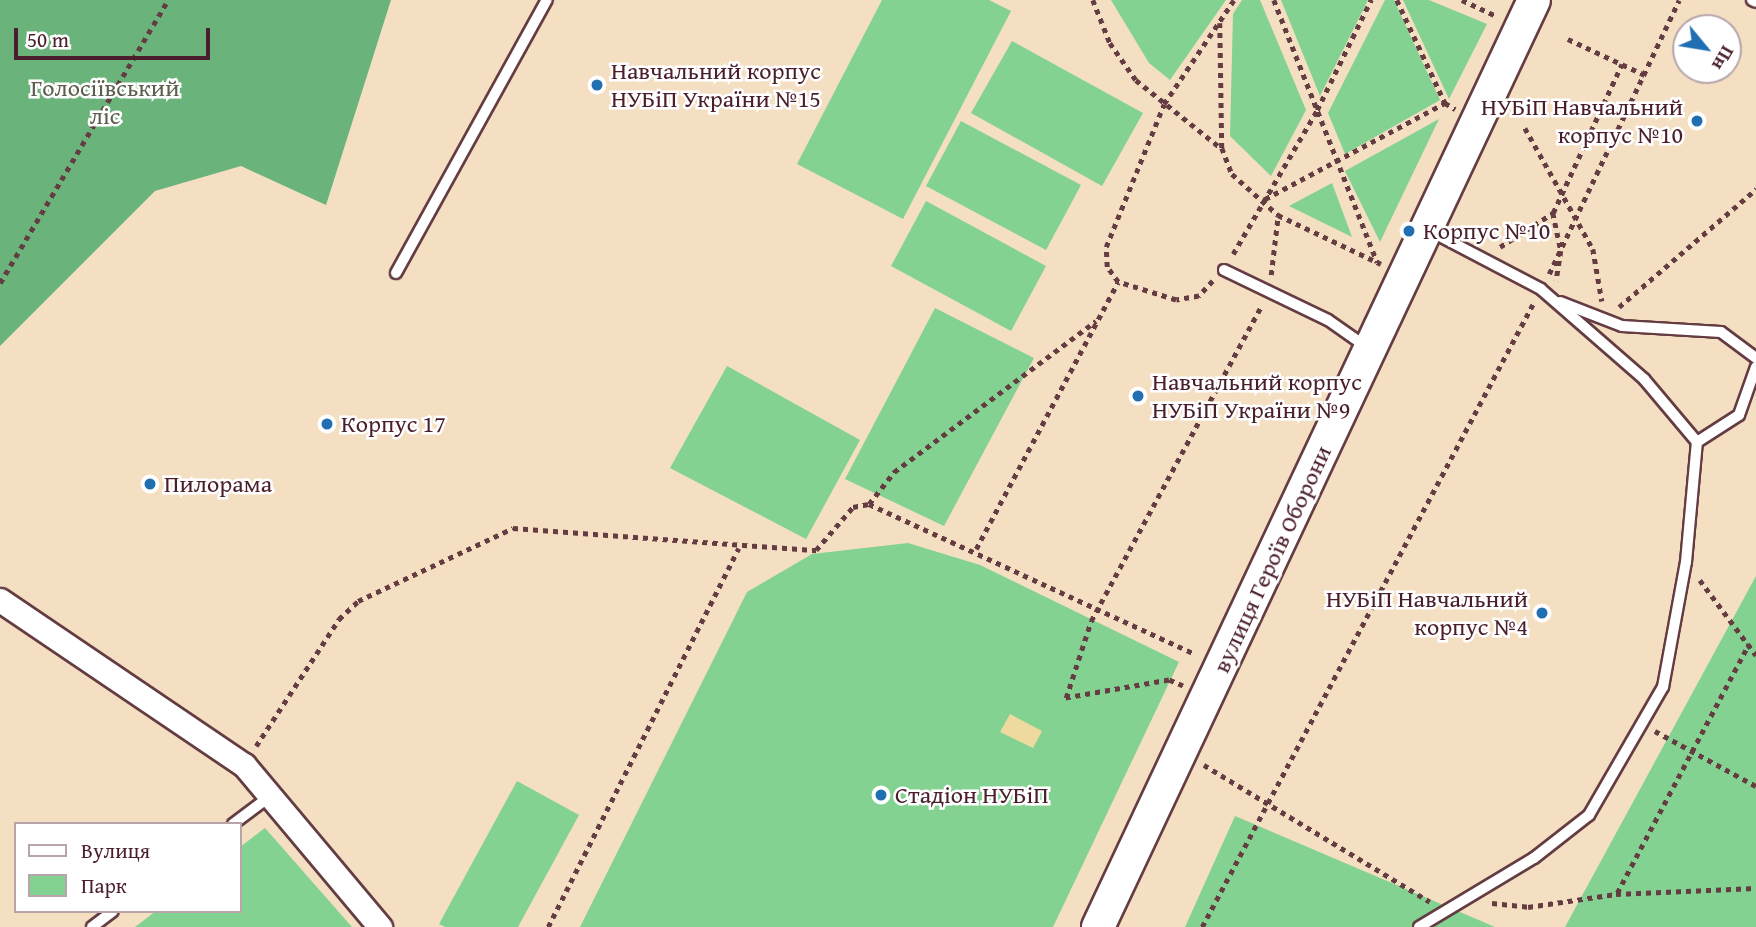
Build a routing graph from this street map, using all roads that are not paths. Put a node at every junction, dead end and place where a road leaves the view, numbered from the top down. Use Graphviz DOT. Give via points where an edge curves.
graph roads {
  1 [pos="547,0"];
  2 [pos="1534,0"];
  3 [pos="1426,229"];
  4 [pos="1224,270"];
  5 [pos="396,273"];
  6 [pos="1553,299"];
  7 [pos="1371,349"];
  8 [pos="1756,358"];
  9 [pos="1756,367"];
  10 [pos="1697,442"];
  11 [pos="0,600"];
  12 [pos="269,797"];
  13 [pos="236,822"];
  14 [pos="110,913"];
  15 [pos="92,927"];
  16 [pos="380,927"];
  17 [pos="1098,927"];
  18 [pos="1419,927"];
  1 -- 5 [label="lane"];
  2 -- 3 [label="street, вулиця Героїв Оборони"];
  3 -- 6 [label="lane"];
  3 -- 7 [label="street, вулиця Героїв Оборони"];
  4 -- 7 [label="lane"];
  6 -- 8 [label="lane" via="1622,326 1721,332 1744,343"];
  6 -- 10 [label="lane" via="1644,379"];
  7 -- 17 [label="street, вулиця Героїв Оборони"];
  9 -- 10 [label="lane" via="1739,415"];
  10 -- 18 [label="lane" via="1686,562 1663,687 1590,815"];
  11 -- 12 [label="street" via="244,765"];
  12 -- 13 [label="lane"];
  12 -- 16 [label="street"];
  14 -- 15 [label="lane"];
}
